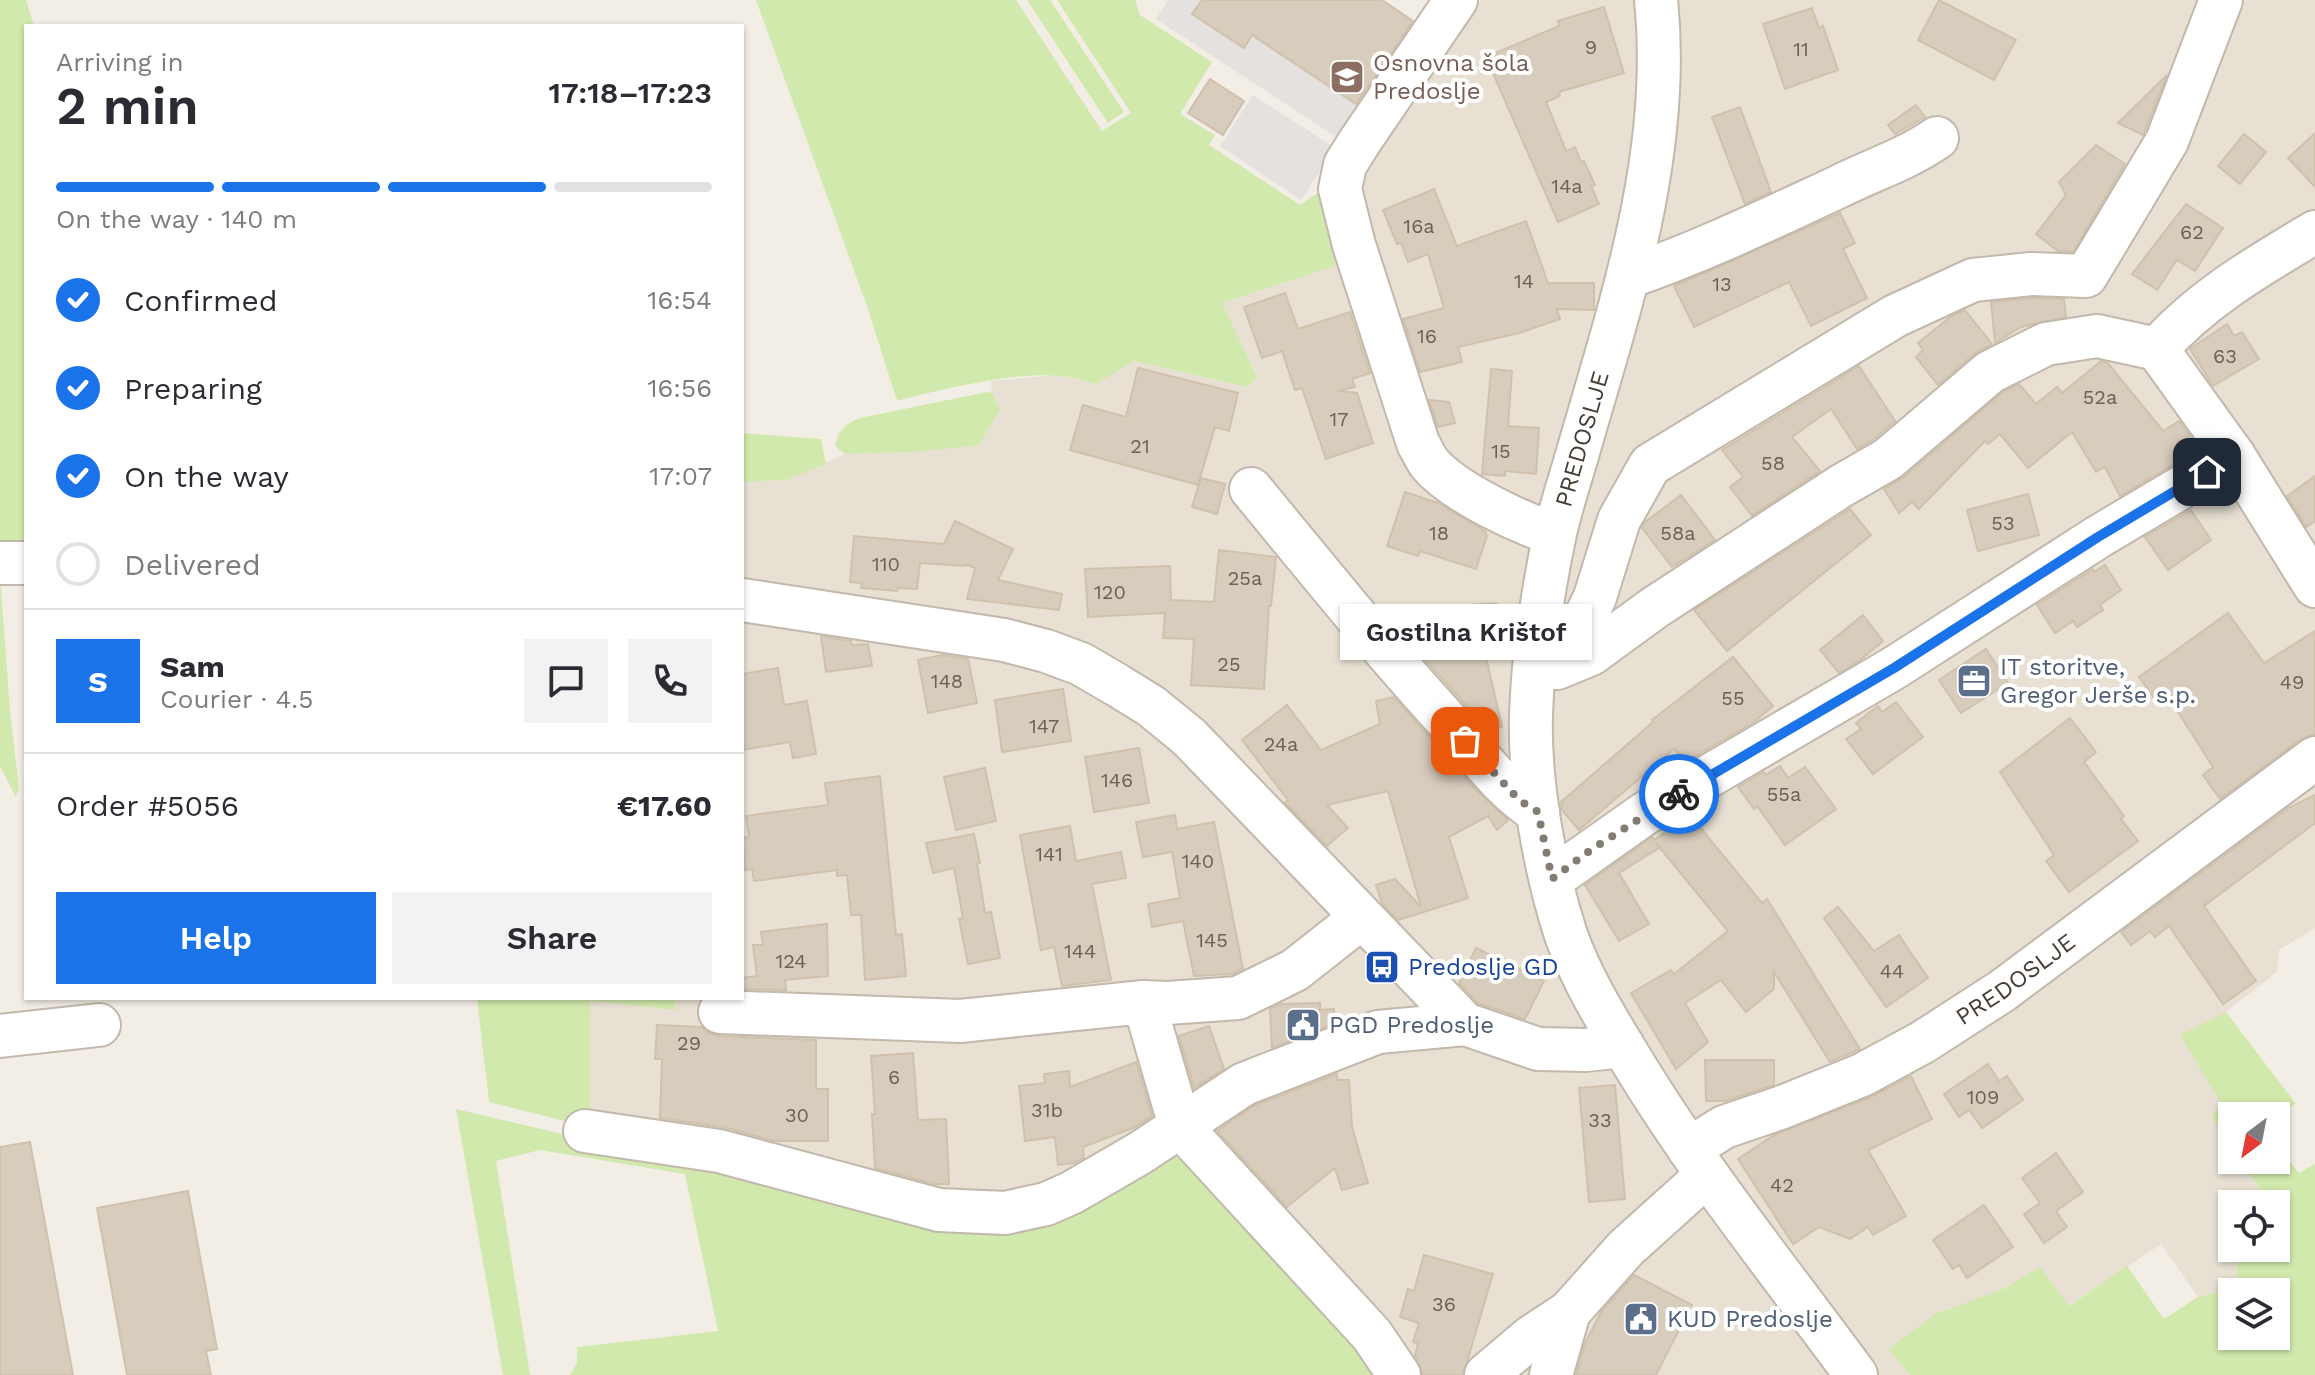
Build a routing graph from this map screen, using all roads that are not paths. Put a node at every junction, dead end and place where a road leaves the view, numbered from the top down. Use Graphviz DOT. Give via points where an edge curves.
graph roads {
  1 [pos="1456,0"];
  2 [pos="1656,0"];
  3 [pos="2221,0"];
  4 [pos="1937,138"];
  5 [pos="2315,232"];
  6 [pos="1628,277"];
  7 [pos="2157,349"];
  8 [pos="2234,456"];
  9 [pos="1251,489"];
  10 [pos="1554,534"];
  11 [pos="0,563"];
  12 [pos="24,563"];
  13 [pos="2315,586"];
  14 [pos="744,600"];
  15 [pos="1549,671"];
  16 [pos="2315,758"];
  17 [pos="1538,812"];
  18 [pos="1552,879"];
  19 [pos="1361,918"];
  20 [pos="1144,1002"];
  21 [pos="720,1012"];
  22 [pos="1465,1024"];
  23 [pos="99,1025"];
  24 [pos="0,1036"];
  25 [pos="1623,1046"];
  26 [pos="1180,1126"];
  27 [pos="585,1131"];
  28 [pos="1698,1162"];
  29 [pos="1569,1312"];
  30 [pos="1399,1375"];
  31 [pos="1486,1375"];
  32 [pos="1551,1375"];
  33 [pos="1856,1375"];
  1 -- 10 [label="street" via="1345,165 1340,189 1418,443 1429,462 1442,476 1517,522"];
  2 -- 6 [label="street, PREDOSLJE" via="1657,92 1650,167"];
  3 -- 15 [label="street" via="2167,141 2086,276 1973,280 1895,316 1650,465 1619,520 1595,597"];
  4 -- 6 [label="street" via="1909,157 1745,231"];
  5 -- 7 [label="street" via="2244,274"];
  6 -- 10 [label="street, PREDOSLJE"];
  7 -- 8 [label="street"];
  7 -- 15 [label="street" via="2097,336 2046,344 1990,372 1888,459 1667,599 1591,654"];
  8 -- 13 [label="street"];
  8 -- 18 [label="street" via="1894,668 1644,814"];
  9 -- 17 [label="street" via="1430,703 1519,800"];
  10 -- 15 [label="street, PREDOSLJE" via="1540,618"];
  11 -- 12 [label="street"];
  14 -- 19 [label="street" via="1004,640 1081,664 1151,706 1189,737"];
  15 -- 17 [label="street, PREDOSLJE" via="1531,716"];
  16 -- 28 [label="street, PREDOSLJE" via="2002,991 1862,1075 1724,1127"];
  17 -- 18 [label="street, PREDOSLJE"];
  18 -- 25 [label="street, PREDOSLJE" via="1567,936"];
  19 -- 20 [label="street" via="1295,970 1238,998"];
  19 -- 22 [label="street"];
  20 -- 21 [label="street" via="960,1021"];
  20 -- 26 [label="street"];
  22 -- 25 [label="street" via="1538,1049"];
  22 -- 26 [label="street" via="1378,1032 1244,1084"];
  23 -- 24 [label="street"];
  25 -- 28 [label="street, PREDOSLJE"];
  26 -- 27 [label="street" via="1071,1193 1005,1213 939,1210 719,1151"];
  26 -- 30 [label="street" via="1372,1335"];
  28 -- 29 [label="street"];
  28 -- 33 [label="street, PREDOSLJE"];
  29 -- 31 [label="street"];
  29 -- 32 [label="street"];
}
